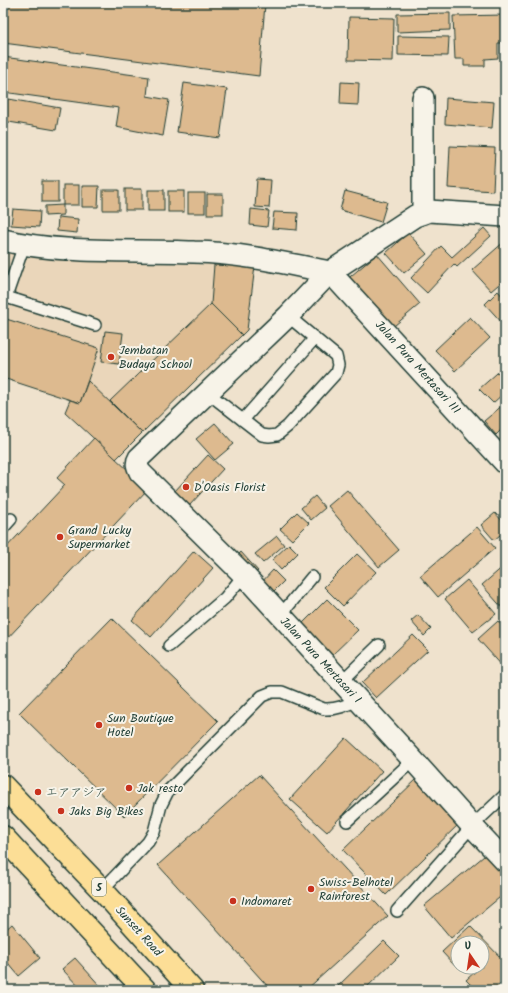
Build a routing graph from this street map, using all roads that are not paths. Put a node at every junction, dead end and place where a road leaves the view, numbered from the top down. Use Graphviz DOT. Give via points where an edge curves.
graph roads {
  1 [pos="423,98"];
  2 [pos="423,213"];
  3 [pos="505,216"];
  4 [pos="3,240"];
  5 [pos="24,245"];
  6 [pos="330,272"];
  7 [pos="4,297"];
  8 [pos="288,316"];
  9 [pos="95,325"];
  10 [pos="315,338"];
  11 [pos="208,393"];
  12 [pos="243,420"];
  13 [pos="503,458"];
  14 [pos="12,519"];
  15 [pos="3,528"];
  16 [pos="244,575"];
  17 [pos="312,577"];
  18 [pos="280,616"];
  19 [pos="379,645"];
  20 [pos="169,646"];
  21 [pos="341,682"];
  22 [pos="358,700"];
  23 [pos="413,760"];
  24 [pos="4,790"];
  25 [pos="505,795"];
  26 [pos="347,821"];
  27 [pos="472,826"];
  28 [pos="3,837"];
  29 [pos="505,861"];
  30 [pos="102,890"];
  31 [pos="397,912"];
  32 [pos="143,989"];
  33 [pos="192,990"];
  1 -- 2 [label="street"];
  2 -- 3 [label="street" via="429,211"];
  2 -- 6 [label="street"];
  4 -- 5 [label="street"];
  5 -- 6 [label="street" via="81,250 240,255"];
  5 -- 7 [label="lane"];
  6 -- 8 [label="street"];
  6 -- 13 [label="street, Jalan Pura Mertasari III"];
  7 -- 9 [label="lane"];
  8 -- 10 [label="lane"];
  8 -- 11 [label="street"];
  10 -- 12 [label="lane"];
  10 -- 12 [label="lane" via="336,356 336,373 277,435 262,435"];
  11 -- 12 [label="lane"];
  11 -- 16 [label="street, Jalan Pura Mertasari I" via="139,458 137,467"];
  14 -- 15 [label="lane"];
  16 -- 18 [label="street, Jalan Pura Mertasari I"];
  16 -- 20 [label="lane" via="225,598"];
  17 -- 18 [label="lane"];
  18 -- 21 [label="street, Jalan Pura Mertasari I"];
  19 -- 21 [label="lane"];
  21 -- 22 [label="street, Jalan Pura Mertasari I"];
  22 -- 23 [label="street, Jalan Pura Mertasari I"];
  22 -- 30 [label="lane" via="330,710 282,692 262,696 168,791 148,842"];
  23 -- 26 [label="lane"];
  23 -- 27 [label="street, Jalan Pura Mertasari I"];
  24 -- 30 [label="highway, Sunset Road / 5"];
  25 -- 27 [label="lane"];
  27 -- 29 [label="street, Jalan Pura Mertasari I"];
  27 -- 31 [label="lane"];
  28 -- 32 [label="highway"];
  30 -- 33 [label="highway, Sunset Road / 5"];
}
